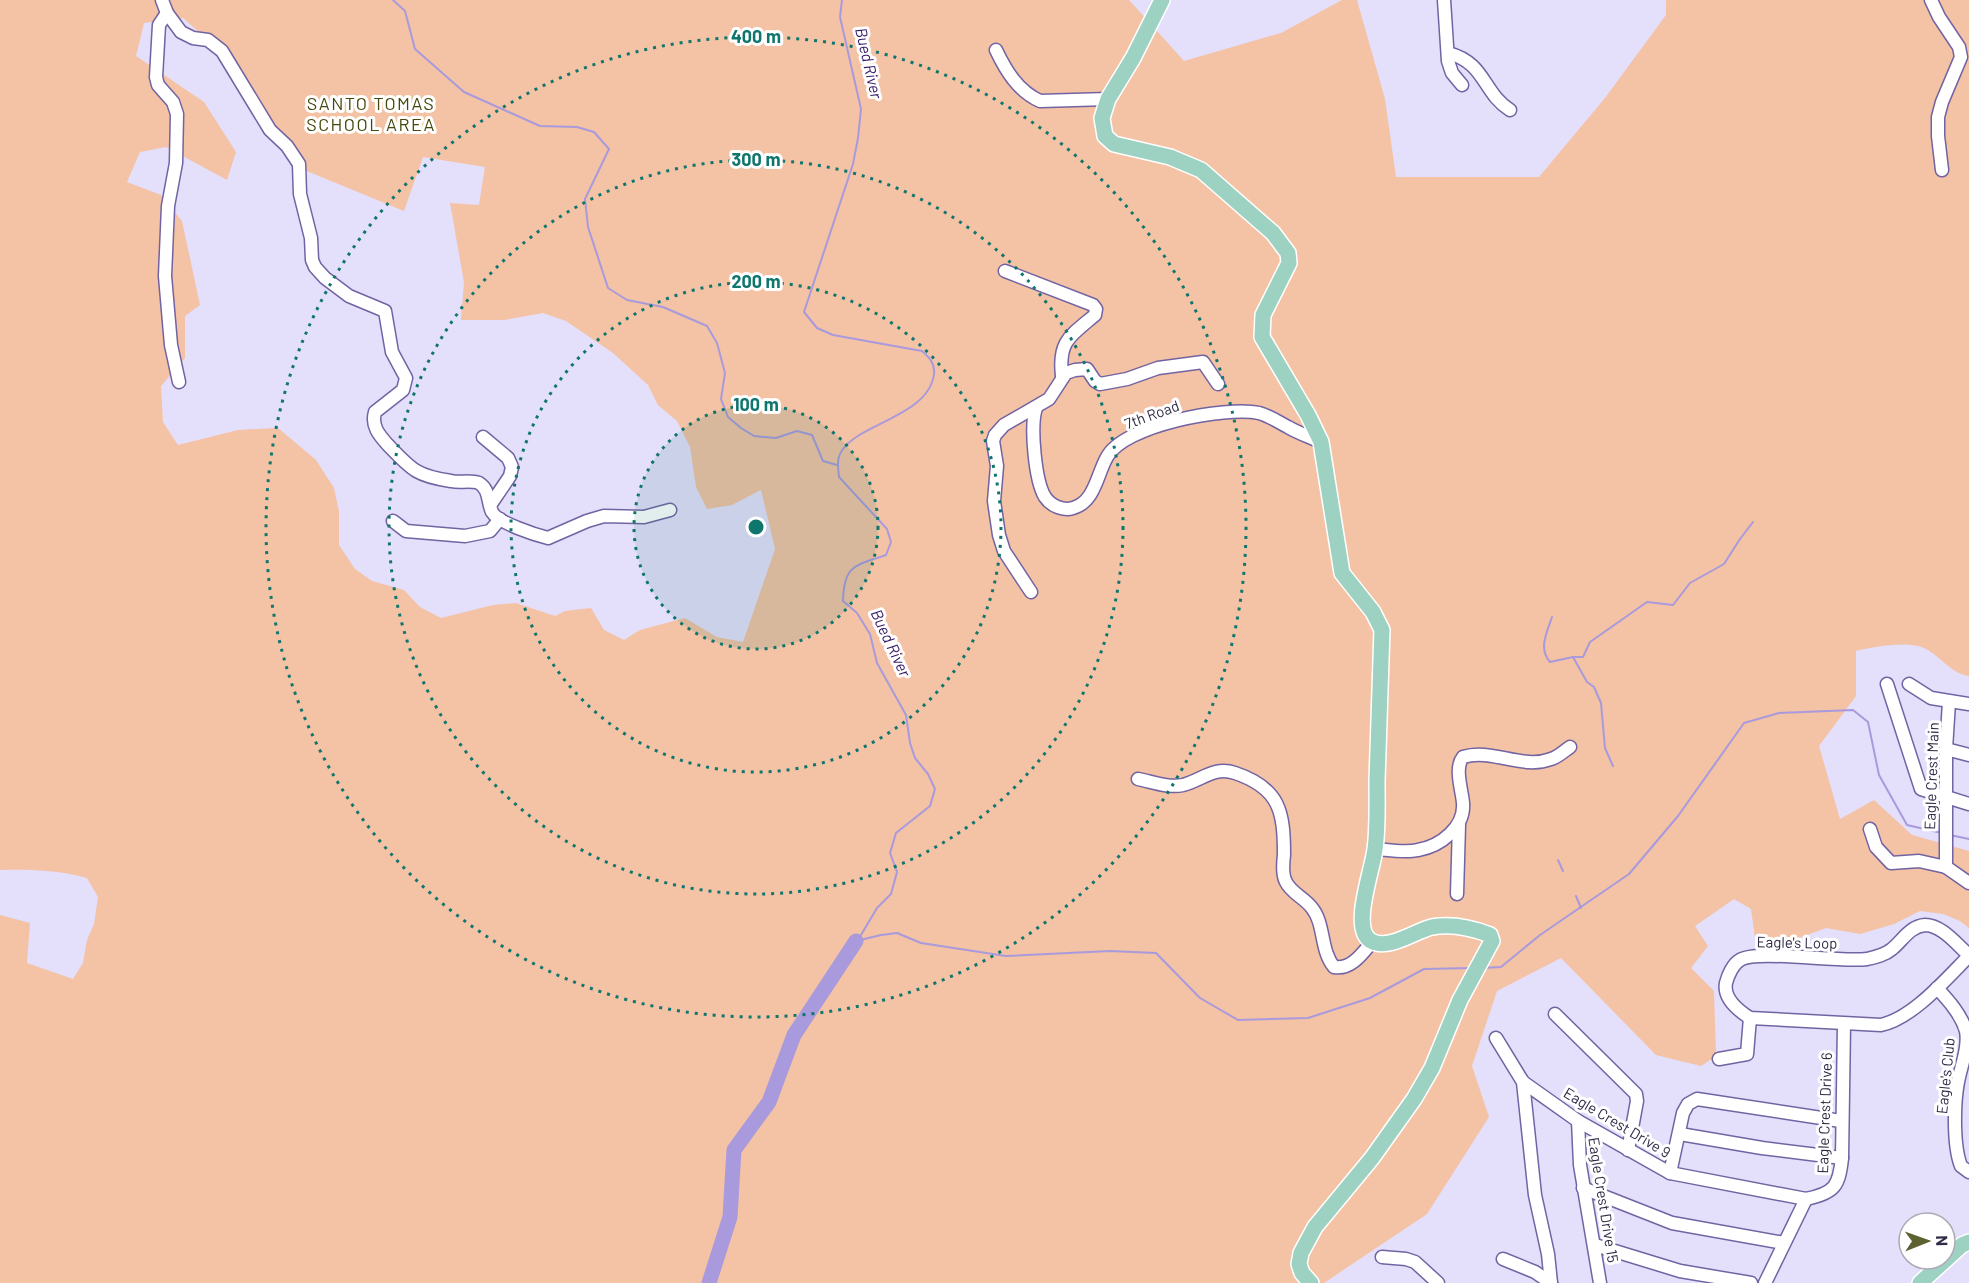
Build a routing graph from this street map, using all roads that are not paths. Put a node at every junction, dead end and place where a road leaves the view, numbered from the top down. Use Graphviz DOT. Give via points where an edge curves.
graph roads {
  1 [pos="162,0"];
  2 [pos="1162,0"];
  3 [pos="1444,0"];
  4 [pos="1931,0"];
  5 [pos="167,13"];
  6 [pos="996,50"];
  7 [pos="1448,53"];
  8 [pos="1462,86"];
  9 [pos="1108,99"];
  10 [pos="1510,110"];
  11 [pos="1942,170"];
  12 [pos="1005,271"];
  13 [pos="1062,376"];
  14 [pos="179,382"];
  15 [pos="1218,384"];
  16 [pos="1036,408"];
  17 [pos="483,438"];
  18 [pos="1321,442"];
  19 [pos="491,504"];
  20 [pos="670,510"];
  21 [pos="500,519"];
  22 [pos="393,521"];
  23 [pos="1031,592"];
  24 [pos="1887,684"];
  25 [pos="1909,684"];
  26 [pos="1949,702"];
  27 [pos="1969,704"];
  28 [pos="1570,747"];
  29 [pos="1946,748"];
  30 [pos="1969,755"];
  31 [pos="1138,779"];
  32 [pos="1946,798"];
  33 [pos="1969,804"];
  34 [pos="1460,825"];
  35 [pos="1870,829"];
  36 [pos="1376,849"];
  37 [pos="1946,867"];
  38 [pos="1969,883"];
  39 [pos="1456,894"];
  40 [pos="1372,942"];
  41 [pos="1969,956"];
  42 [pos="1937,988"];
  43 [pos="1555,1014"];
  44 [pos="1750,1018"];
  45 [pos="1844,1024"];
  46 [pos="1496,1038"];
  47 [pos="1719,1059"];
  48 [pos="1523,1082"];
  49 [pos="1578,1121"];
  50 [pos="1841,1121"];
  51 [pos="1680,1134"];
  52 [pos="1628,1150"];
  53 [pos="1842,1158"];
  54 [pos="1969,1172"];
  55 [pos="1670,1173"];
  56 [pos="1583,1188"];
  57 [pos="1806,1200"];
  58 [pos="1969,1242"];
  59 [pos="1784,1243"];
  60 [pos="1595,1245"];
  61 [pos="1382,1257"];
  62 [pos="1503,1259"];
  63 [pos="1434,1282"];
  64 [pos="1311,1283"];
  65 [pos="1551,1283"];
  66 [pos="1600,1283"];
  67 [pos="1750,1283"];
  68 [pos="1765,1283"];
  69 [pos="1920,1283"];
  1 -- 5 [label="street"];
  2 -- 9 [label="main road"];
  3 -- 7 [label="street"];
  4 -- 11 [label="street" via="1961,57 1938,117"];
  5 -- 14 [label="street" via="159,25 156,81 173,102 177,114 165,276 171,345"];
  5 -- 19 [label="street" via="187,36 208,40 222,51 270,130 294,155 299,164 300,194 315,267 349,296 385,311 392,352 406,378 403,390 375,412 374,422 380,436 411,469 453,482 478,483"];
  6 -- 9 [label="street" via="1018,87 1040,101"];
  7 -- 8 [label="street" via="1452,73"];
  7 -- 10 [label="street" via="1473,66 1501,104"];
  9 -- 18 [label="main road" via="1102,118 1105,136 1114,144 1170,157 1201,170 1273,233 1288,253 1289,263 1263,315 1262,337"];
  12 -- 13 [label="street" via="1096,309 1095,315 1068,338 1062,354"];
  13 -- 15 [label="street" via="1087,369 1100,384 1158,368 1203,362"];
  13 -- 16 [label="street" via="1054,394"];
  16 -- 18 [label="street, 7th Road" via="1033,421 1041,484 1050,503 1060,508 1071,509 1088,497 1107,456 1116,446 1185,418 1221,412 1259,413"];
  16 -- 23 [label="street" via="1004,425 993,441 999,535 1004,552"];
  17 -- 19 [label="street" via="508,458 512,467"];
  18 -- 36 [label="main road" via="1342,573 1382,630"];
  19 -- 21 [label="street" via="492,512"];
  20 -- 21 [label="street" via="644,517 603,516 549,538"];
  21 -- 22 [label="street" via="490,531 465,536 406,531"];
  24 -- 32 [label="street" via="1921,789"];
  25 -- 26 [label="street" via="1931,698"];
  26 -- 27 [label="street"];
  26 -- 29 [label="street, Eagle Crest Main"];
  28 -- 34 [label="street" via="1539,762 1487,755 1463,757 1459,765 1463,812"];
  29 -- 30 [label="street"];
  29 -- 32 [label="street, Eagle Crest Main"];
  31 -- 40 [label="street" via="1174,786 1225,771 1269,791 1283,819 1286,884 1312,907 1328,960 1334,967 1350,965"];
  32 -- 33 [label="street"];
  32 -- 37 [label="street, Eagle Crest Main"];
  34 -- 36 [label="street" via="1419,850"];
  34 -- 39 [label="street"];
  35 -- 37 [label="street" via="1876,847 1890,863 1918,861"];
  36 -- 40 [label="main road" via="1362,926"];
  37 -- 38 [label="street"];
  40 -- 64 [label="main road" via="1400,940 1430,927 1446,926 1470,929 1492,938 1414,1099 1315,1227 1301,1253 1299,1264"];
  41 -- 42 [label="street, Eagle's Loop"];
  41 -- 44 [label="street, Eagle's Loop" via="1939,929 1927,925 1907,934 1886,953 1868,959 1744,958 1729,973 1726,993 1741,1013"];
  42 -- 45 [label="street, Eagle's Loop" via="1891,1022"];
  42 -- 54 [label="street, Eagle's Club" via="1966,1031 1957,1094 1957,1147 1961,1166"];
  43 -- 52 [label="street" via="1636,1094"];
  44 -- 45 [label="street, Eagle's Loop"];
  44 -- 47 [label="street" via="1747,1054"];
  45 -- 50 [label="street, Eagle Crest Drive 6"];
  46 -- 48 [label="street"];
  48 -- 49 [label="street, Eagle Crest Drive 9"];
  48 -- 65 [label="street" via="1535,1195"];
  49 -- 52 [label="street, Eagle Crest Drive 9"];
  49 -- 56 [label="street, Eagle Crest Drive 15"];
  50 -- 51 [label="street" via="1697,1099 1683,1113"];
  50 -- 53 [label="street, Eagle Crest Drive 6"];
  51 -- 53 [label="street"];
  51 -- 55 [label="street"];
  52 -- 55 [label="street, Eagle Crest Drive 9"];
  53 -- 57 [label="street, Eagle Crest Drive 6" via="1838,1181 1828,1192"];
  55 -- 57 [label="street, Eagle Crest Drive 9"];
  56 -- 59 [label="street" via="1672,1223"];
  56 -- 60 [label="street, Eagle Crest Drive 15"];
  57 -- 59 [label="street"];
  58 -- 69 [label="main road"];
  59 -- 68 [label="street"];
  60 -- 66 [label="street, Eagle Crest Drive 15"];
  60 -- 67 [label="street" via="1680,1271"];
  61 -- 63 [label="street" via="1415,1262"];
  62 -- 65 [label="street"];
}
